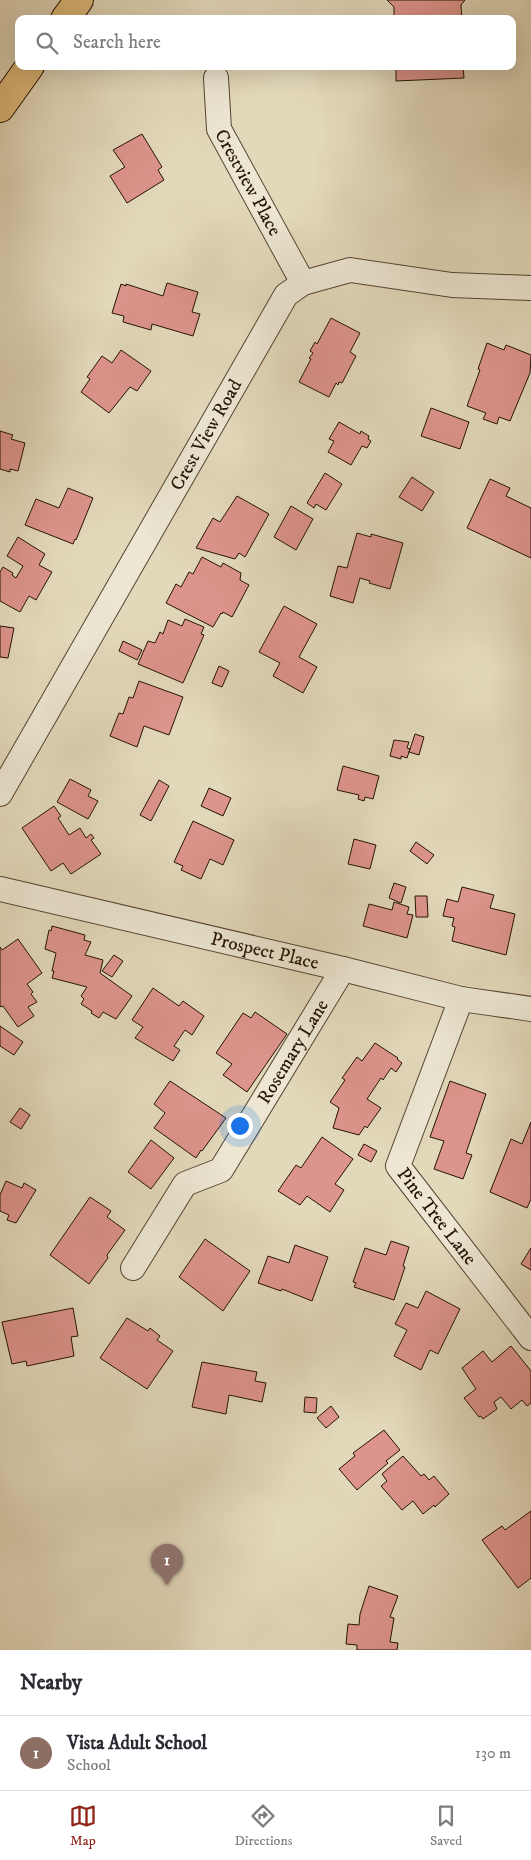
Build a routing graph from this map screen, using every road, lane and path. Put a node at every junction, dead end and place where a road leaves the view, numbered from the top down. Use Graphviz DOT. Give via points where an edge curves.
graph roads {
  1 [pos="79,0"];
  2 [pos="68,15"];
  3 [pos="27,70"];
  4 [pos="216,78"];
  5 [pos="0,108"];
  6 [pos="303,283"];
  7 [pos="531,288"];
  8 [pos="0,794"];
  9 [pos="0,889"];
  10 [pos="344,969"];
  11 [pos="461,999"];
  12 [pos="531,1009"];
  13 [pos="133,1268"];
  14 [pos="531,1338"];
  1 -- 2 [label="highway"];
  3 -- 5 [label="highway"];
  4 -- 6 [label="street, Crestview Place" via="219,129"];
  6 -- 7 [label="street, Crest View Road" via="350,270 452,285"];
  6 -- 8 [label="street, Crest View Road" via="286,295"];
  9 -- 10 [label="street, Prospect Place"];
  10 -- 11 [label="street, Prospect Place"];
  10 -- 13 [label="street, Rosemary Lane" via="221,1170 185,1184"];
  11 -- 12 [label="street, Prospect Place"];
  11 -- 14 [label="street, Pine Tree Lane" via="398,1166"];
}
